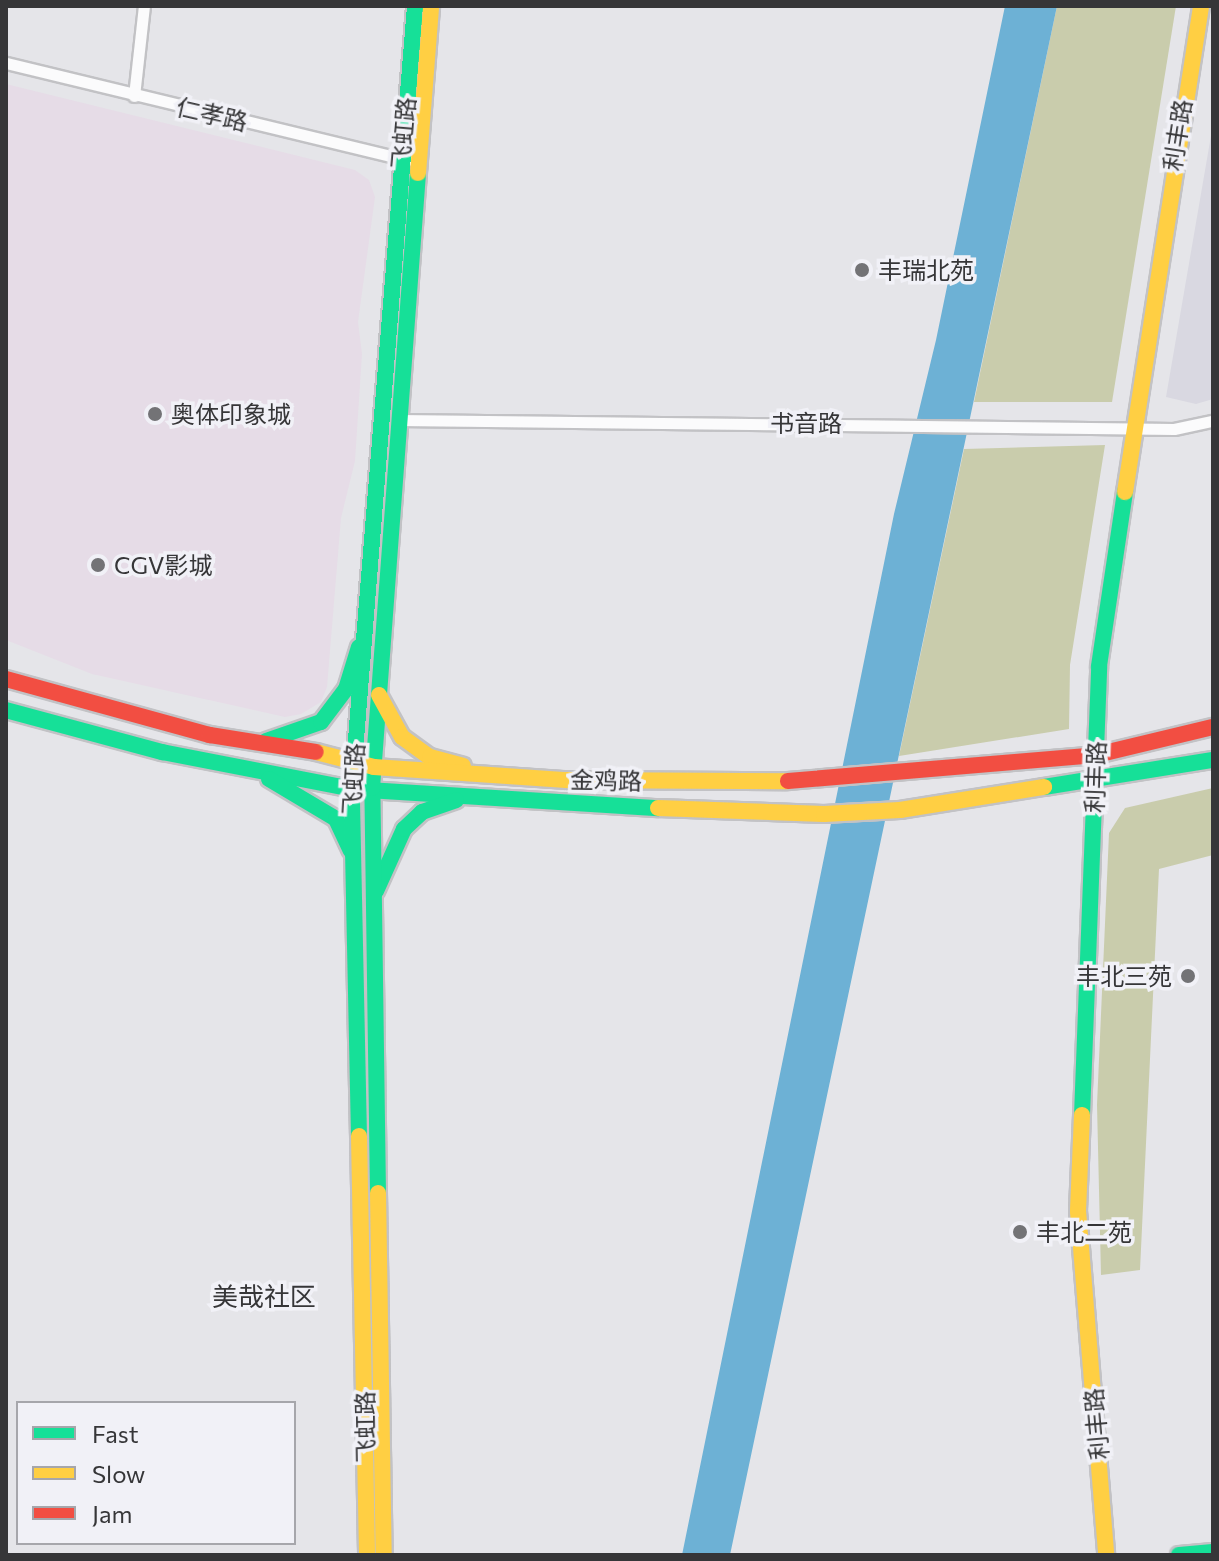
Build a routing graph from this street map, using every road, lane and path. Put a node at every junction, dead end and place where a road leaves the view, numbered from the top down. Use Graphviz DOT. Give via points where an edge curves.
graph roads {
  1 [pos="144,6"];
  2 [pos="415,6"];
  3 [pos="431,6"];
  4 [pos="1201,6"];
  5 [pos="6,63"];
  6 [pos="134,96"];
  7 [pos="401,159"];
  8 [pos="419,163"];
  9 [pos="398,420"];
  10 [pos="1213,421"];
  11 [pos="1135,425"];
  12 [pos="364,630"];
  13 [pos="6,679"];
  14 [pos="376,687"];
  15 [pos="6,710"];
  16 [pos="1213,727"];
  17 [pos="260,743"];
  18 [pos="1096,755"];
  19 [pos="353,758"];
  20 [pos="1213,760"];
  21 [pos="374,767"];
  22 [pos="246,769"];
  23 [pos="499,776"];
  24 [pos="1095,783"];
  25 [pos="372,788"];
  26 [pos="352,789"];
  27 [pos="477,797"];
  28 [pos="351,851"];
  29 [pos="371,903"];
  30 [pos="1213,1552"];
  31 [pos="367,1555"];
  32 [pos="384,1555"];
  33 [pos="1106,1555"];
  34 [pos="1179,1555"];
  1 -- 6 [label="street"];
  2 -- 7 [label="main road, 飞虹路"];
  3 -- 8 [label="main road, 飞虹路"];
  4 -- 11 [label="main road, 利丰路"];
  5 -- 6 [label="street, 仁孝路"];
  6 -- 7 [label="street, 仁孝路"];
  7 -- 8 [label="street, 仁孝路"];
  7 -- 12 [label="main road, 飞虹路"];
  8 -- 9 [label="main road, 飞虹路"];
  9 -- 11 [label="street, 书音路"];
  9 -- 14 [label="main road, 飞虹路"];
  10 -- 11 [label="street, 书音路" via="1174,429"];
  11 -- 18 [label="main road, 利丰路" via="1099,666"];
  12 -- 17 [label="main road" via="336,705 309,728"];
  12 -- 19 [label="main road, 飞虹路"];
  13 -- 17 [label="main road, 金鸡路" via="92,706"];
  14 -- 21 [label="main road, 飞虹路"];
  14 -- 23 [label="main road" via="388,717 418,750"];
  15 -- 22 [label="main road, 金鸡路"];
  16 -- 18 [label="main road, 金鸡路"];
  17 -- 19 [label="main road, 金鸡路"];
  18 -- 23 [label="main road, 金鸡路" via="828,781"];
  18 -- 24 [label="main road, 利丰路"];
  19 -- 21 [label="main road, 金鸡路"];
  19 -- 26 [label="main road, 飞虹路"];
  20 -- 24 [label="main road, 金鸡路"];
  21 -- 23 [label="main road, 金鸡路"];
  21 -- 25 [label="main road, 飞虹路"];
  22 -- 26 [label="main road, 金鸡路"];
  22 -- 28 [label="main road" via="320,806 336,819"];
  24 -- 27 [label="main road, 金鸡路" via="900,810 824,814"];
  24 -- 33 [label="main road, 利丰路" via="1078,1211"];
  25 -- 26 [label="main road, 金鸡路"];
  25 -- 27 [label="main road, 金鸡路"];
  25 -- 29 [label="main road, 飞虹路"];
  26 -- 28 [label="main road, 飞虹路"];
  27 -- 29 [label="main road" via="442,802 404,829"];
  28 -- 31 [label="main road, 飞虹路"];
  29 -- 32 [label="main road, 飞虹路"];
  30 -- 34 [label="main road"];
}
